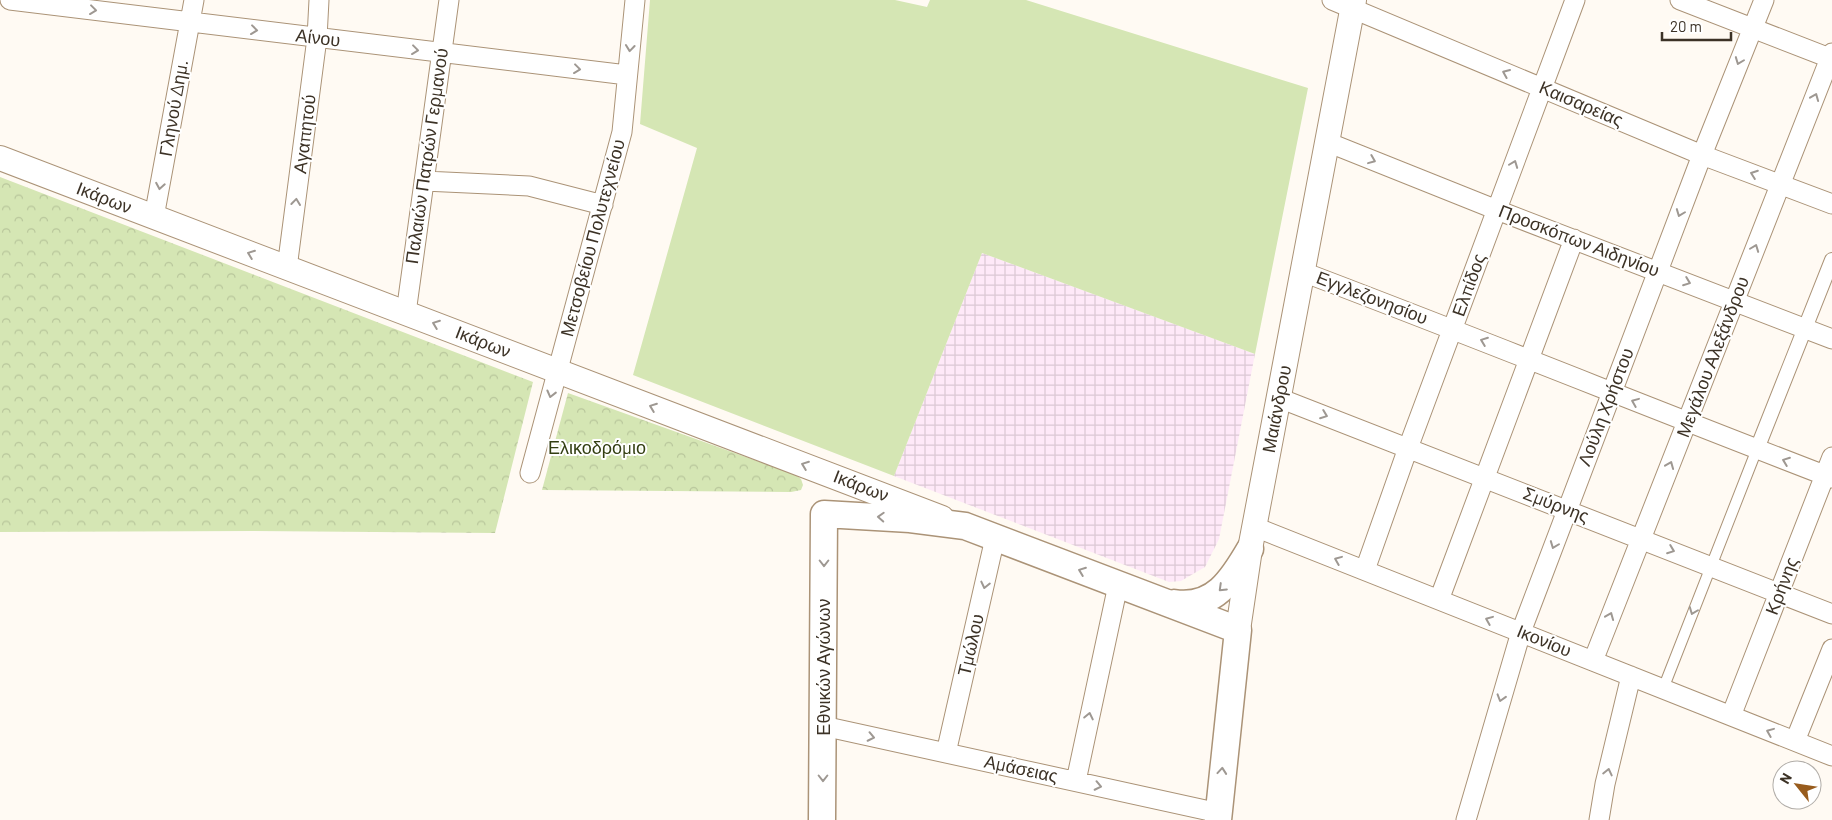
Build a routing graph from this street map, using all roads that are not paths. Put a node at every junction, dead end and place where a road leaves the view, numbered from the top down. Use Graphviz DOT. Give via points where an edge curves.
graph roads {
  1 [pos="10,0"];
  2 [pos="194,0"];
  3 [pos="319,0"];
  4 [pos="448,0"];
  5 [pos="635,0"];
  6 [pos="1575,0"];
  7 [pos="1680,0"];
  8 [pos="1764,0"];
  9 [pos="1346,3"];
  10 [pos="190,22"];
  11 [pos="1752,28"];
  12 [pos="317,38"];
  13 [pos="442,53"];
  14 [pos="1831,57"];
  15 [pos="627,75"];
  16 [pos="1542,88"];
  17 [pos="1327,142"];
  18 [pos="1702,155"];
  19 [pos="0,158"];
  20 [pos="424,181"];
  21 [pos="1780,184"];
  22 [pos="603,204"];
  23 [pos="1832,204"];
  24 [pos="1497,210"];
  25 [pos="154,217"];
  26 [pos="1574,239"];
  27 [pos="1832,260"];
  28 [pos="287,268"];
  29 [pos="1658,271"];
  30 [pos="1303,272"];
  31 [pos="1735,301"];
  32 [pos="406,313"];
  33 [pos="1453,328"];
  34 [pos="1806,329"];
  35 [pos="1832,339"];
  36 [pos="1529,358"];
  37 [pos="557,370"];
  38 [pos="1612,392"];
  39 [pos="1279,398"];
  40 [pos="1687,422"];
  41 [pos="1408,448"];
  42 [pos="1757,449"];
  43 [pos="1832,457"];
  44 [pos="530,473"];
  45 [pos="1828,477"];
  46 [pos="1485,478"];
  47 [pos="1567,509"];
  48 [pos="824,514"];
  49 [pos="965,526"];
  50 [pos="995,538"];
  51 [pos="1253,538"];
  52 [pos="1641,538"];
  53 [pos="1711,566"];
  54 [pos="1365,570"];
  55 [pos="1118,584"];
  56 [pos="1779,593"];
  57 [pos="1160,600"];
  58 [pos="1439,600"];
  59 [pos="1832,614"];
  60 [pos="1238,630"];
  61 [pos="1521,632"];
  62 [pos="1832,648"];
  63 [pos="1592,661"];
  64 [pos="1630,676"];
  65 [pos="1663,689"];
  66 [pos="1731,716"];
  67 [pos="823,726"];
  68 [pos="1795,741"];
  69 [pos="946,753"];
  70 [pos="1832,756"];
  71 [pos="1076,781"];
  72 [pos="1219,816"];
  73 [pos="822,820"];
  74 [pos="1466,820"];
  75 [pos="1599,820"];
  1 -- 10 [label="street, Αίνου, one-way"];
  2 -- 10 [label="street, Γληνού Δημ."];
  3 -- 12 [label="street, Αγαπητού"];
  4 -- 13 [label="street, Παλαιών Πατρών Γερμανού"];
  5 -- 15 [label="street, Μετσοβείου Πολυτεχνείου, one-way"];
  6 -- 16 [label="street, Ελπίδος"];
  7 -- 11 [label="street"];
  8 -- 11 [label="street, Λούλη Χρήστου"];
  16 -- 9 [label="street, Καισαρείας, one-way"];
  9 -- 17 [label="street, Μαιάνδρου"];
  10 -- 12 [label="street, Αίνου, one-way"];
  10 -- 25 [label="street, Γληνού Δημ., one-way"];
  11 -- 14 [label="street"];
  11 -- 18 [label="street, Λούλη Χρήστου, one-way"];
  12 -- 13 [label="street, Αίνου, one-way"];
  28 -- 12 [label="street, Αγαπητού, one-way"];
  13 -- 15 [label="street, Αίνου, one-way"];
  13 -- 20 [label="street, Παλαιών Πατρών Γερμανού"];
  21 -- 14 [label="street, Μεγάλου Αλεξάνδρου, one-way"];
  15 -- 22 [label="street, Μετσοβείου Πολυτεχνείου" via="622,132"];
  16 -- 18 [label="street, Καισαρείας"];
  24 -- 16 [label="street, Ελπίδος, one-way"];
  17 -- 24 [label="street, Προσκόπων Αιδηνίου, one-way"];
  17 -- 30 [label="street, Μαιάνδρου"];
  21 -- 18 [label="street, Καισαρείας, one-way"];
  18 -- 29 [label="street, Λούλη Χρήστου, one-way"];
  19 -- 25 [label="street, Ικάρων"];
  20 -- 22 [label="street" via="529,186"];
  20 -- 32 [label="street, Παλαιών Πατρών Γερμανού"];
  21 -- 23 [label="street, Καισαρείας"];
  31 -- 21 [label="street, Μεγάλου Αλεξάνδρου, one-way"];
  22 -- 37 [label="street, Μετσοβείου Πολυτεχνείου"];
  24 -- 26 [label="street, Προσκόπων Αιδηνίου"];
  24 -- 33 [label="street, Ελπίδος"];
  28 -- 25 [label="street, Ικάρων, one-way"];
  26 -- 29 [label="street, Προσκόπων Αιδηνίου"];
  26 -- 36 [label="street"];
  27 -- 34 [label="street"];
  28 -- 32 [label="street, Ικάρων"];
  29 -- 31 [label="street, Προσκόπων Αιδηνίου, one-way"];
  29 -- 38 [label="street, Λούλη Χρήστου"];
  30 -- 33 [label="street, Εγγλεζονησίου"];
  30 -- 39 [label="street, Μαιάνδρου"];
  31 -- 34 [label="street, Προσκόπων Αιδηνίου"];
  31 -- 40 [label="street, Μεγάλου Αλεξάνδρου"];
  37 -- 32 [label="street, Ικάρων, one-way"];
  36 -- 33 [label="street, Εγγλεζονησίου, one-way"];
  33 -- 41 [label="street, Ελπίδος"];
  34 -- 35 [label="street, Προσκόπων Αιδηνίου"];
  34 -- 42 [label="street"];
  36 -- 38 [label="street, Εγγλεζονησίου"];
  36 -- 46 [label="street"];
  37 -- 44 [label="street, Μετσοβείου Πολυτεχνείου, one-way"];
  49 -- 37 [label="street, Ικάρων, one-way"];
  40 -- 38 [label="street, Εγγλεζονησίου, one-way"];
  38 -- 47 [label="street, Λούλη Χρήστου"];
  39 -- 41 [label="street, Σμύρνης, one-way"];
  39 -- 51 [label="street, Μαιάνδρου"];
  40 -- 42 [label="street, Εγγλεζονησίου"];
  52 -- 40 [label="street, Μεγάλου Αλεξάνδρου, one-way"];
  41 -- 46 [label="street, Σμύρνης"];
  41 -- 54 [label="street, Ελπίδος"];
  45 -- 42 [label="street, Εγγλεζονησίου, one-way"];
  42 -- 53 [label="lane"];
  43 -- 45 [label="street, Κρήνης"];
  45 -- 56 [label="street, Κρήνης"];
  46 -- 47 [label="street, Σμύρνης"];
  46 -- 58 [label="street"];
  47 -- 52 [label="street, Σμύρνης"];
  47 -- 61 [label="street, Λούλη Χρήστου, one-way"];
  49 -- 48 [label="main road, Ικάρων, one-way" via="910,518"];
  48 -- 67 [label="main road, Εθνικών Αγώνων, one-way"];
  49 -- 50 [label="main road, Ικάρων"];
  55 -- 50 [label="main road, Ικάρων, one-way"];
  50 -- 69 [label="street, Τμώλου, one-way"];
  54 -- 51 [label="street, Ικονίου, one-way"];
  51 -- 57 [label="main road, one-way" via="1239,568 1224,588 1208,599 1186,605"];
  51 -- 60 [label="street, Μαιάνδρου"];
  52 -- 53 [label="street, Σμύρνης, one-way"];
  63 -- 52 [label="street, Μεγάλου Αλεξάνδρου, one-way"];
  53 -- 56 [label="street, Σμύρνης"];
  53 -- 65 [label="lane, one-way"];
  54 -- 58 [label="street, Ικονίου"];
  55 -- 57 [label="main road, Ικάρων"];
  71 -- 55 [label="street, one-way"];
  56 -- 59 [label="street, Σμύρνης"];
  56 -- 66 [label="street, Κρήνης"];
  57 -- 60 [label="main road, Ικάρων"];
  61 -- 58 [label="street, Ικονίου, one-way"];
  72 -- 60 [label="main road, Μαιάνδρου, one-way"];
  61 -- 63 [label="street, Ικονίου"];
  61 -- 74 [label="street, Λούλη Χρήστου, one-way"];
  62 -- 68 [label="street"];
  63 -- 64 [label="street, Ικονίου"];
  64 -- 65 [label="street, Ικονίου"];
  75 -- 64 [label="street, one-way"];
  65 -- 66 [label="street, Ικονίου"];
  68 -- 66 [label="street, Ικονίου, one-way"];
  67 -- 69 [label="street, Αμάσειας, one-way"];
  67 -- 73 [label="main road, Εθνικών Αγώνων, one-way"];
  68 -- 70 [label="street, Ικονίου"];
  69 -- 71 [label="street, Αμάσειας"];
  71 -- 72 [label="street, Αμάσειας, one-way"];
}
